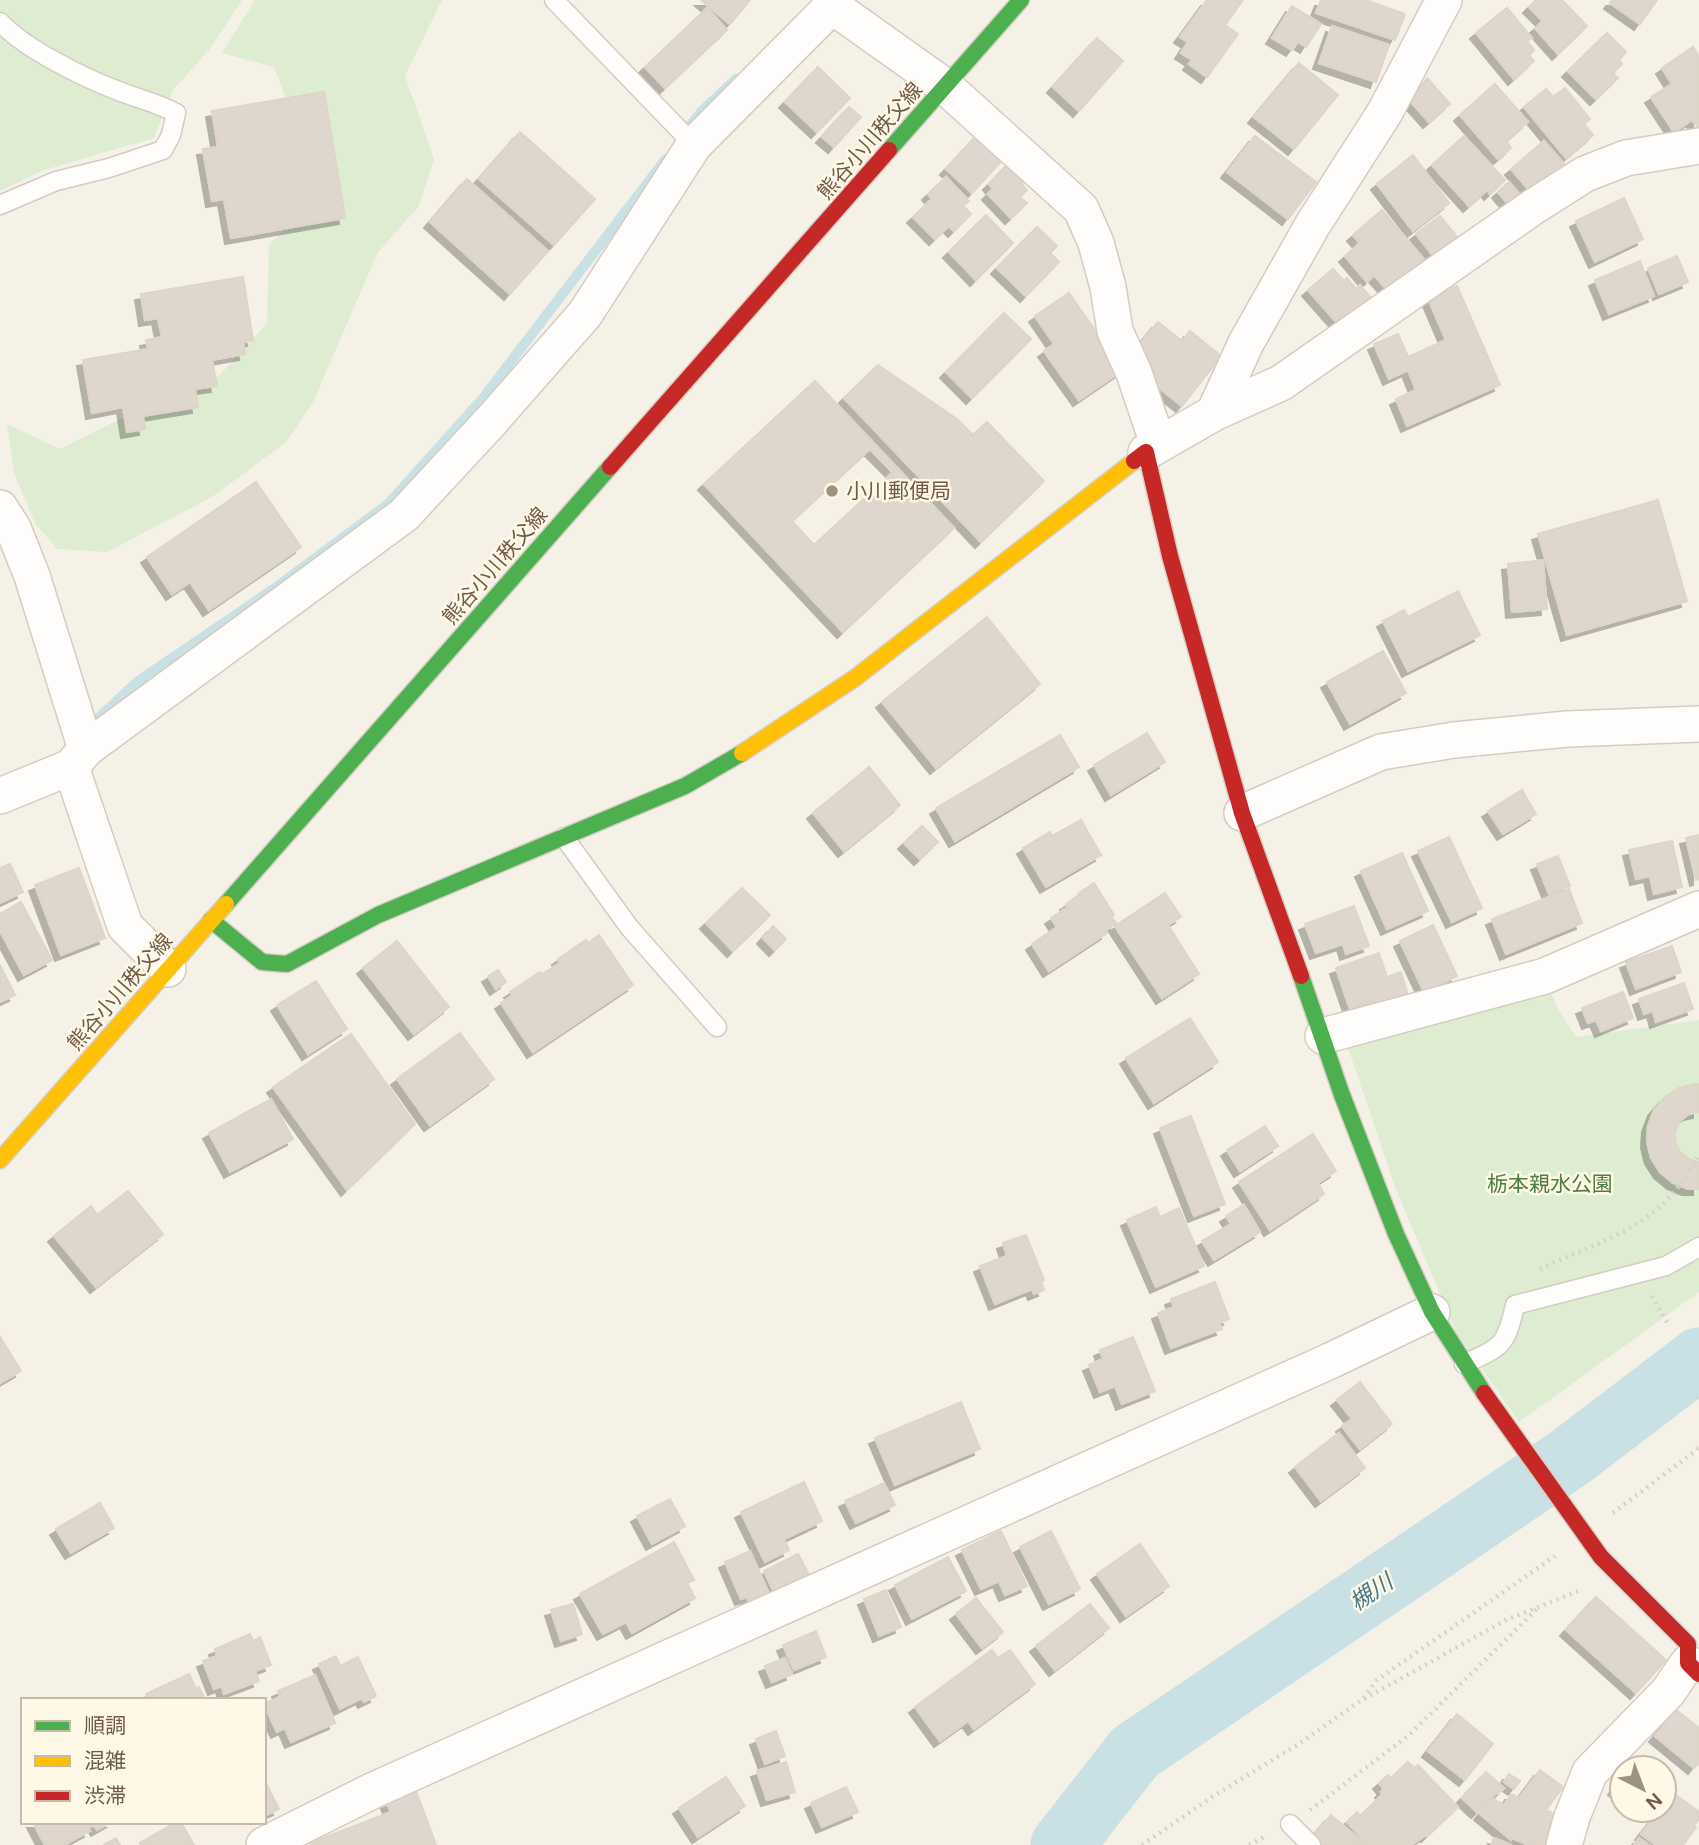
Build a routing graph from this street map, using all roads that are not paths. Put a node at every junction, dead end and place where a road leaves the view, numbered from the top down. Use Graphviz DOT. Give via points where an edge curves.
graph roads {
  1 [pos="554,0"];
  2 [pos="1021,0"];
  3 [pos="1444,0"];
  4 [pos="834,3"];
  5 [pos="0,22"];
  6 [pos="946,88"];
  7 [pos="694,145"];
  8 [pos="1699,146"];
  9 [pos="0,205"];
  10 [pos="1214,413"];
  11 [pos="1152,448"];
  12 [pos="0,508"];
  13 [pos="1699,724"];
  14 [pos="78,758"];
  15 [pos="0,796"];
  16 [pos="1242,813"];
  17 [pos="564,838"];
  18 [pos="1699,909"];
  19 [pos="211,920"];
  20 [pos="168,969"];
  21 [pos="717,1027"];
  22 [pos="1323,1036"];
  23 [pos="0,1160"];
  24 [pos="1699,1247"];
  25 [pos="1432,1312"];
  26 [pos="1464,1364"];
  27 [pos="1694,1651"];
  28 [pos="1290,1824"];
  29 [pos="274,1843"];
  30 [pos="1311,1845"];
  31 [pos="1564,1845"];
  1 -- 7 [label="lane"];
  2 -- 6 [label="street, 熊谷小川秩父線"];
  3 -- 10 [label="street" via="1385,112 1312,226 1246,344"];
  4 -- 6 [label="street"];
  4 -- 7 [label="street"];
  5 -- 9 [label="lane" via="45,55 114,90 176,113 163,150 56,181"];
  6 -- 11 [label="street" via="1081,209 1096,243 1115,331 1134,373"];
  6 -- 19 [label="street, 熊谷小川秩父線"];
  7 -- 14 [label="street" via="585,314 404,515"];
  8 -- 10 [label="street" via="1626,158 1585,174 1281,383"];
  10 -- 11 [label="street"];
  11 -- 16 [label="street" via="1170,556"];
  11 -- 17 [label="street" via="814,708 685,786"];
  12 -- 14 [label="street" via="32,576"];
  13 -- 16 [label="street" via="1567,729 1381,752"];
  14 -- 15 [label="street"];
  14 -- 20 [label="street" via="125,926"];
  16 -- 22 [label="street"];
  17 -- 19 [label="street" via="378,915 287,964 262,962"];
  17 -- 21 [label="lane" via="629,927"];
  18 -- 22 [label="street" via="1545,976"];
  19 -- 20 [label="street, 熊谷小川秩父線"];
  20 -- 23 [label="street, 熊谷小川秩父線"];
  22 -- 25 [label="street" via="1396,1234"];
  24 -- 26 [label="lane" via="1666,1266 1515,1305 1509,1331 1498,1349"];
  25 -- 26 [label="street"];
  25 -- 29 [label="street" via="374,1790"];
  26 -- 27 [label="street, bridge" via="1601,1557"];
  27 -- 31 [label="street" via="1668,1692 1590,1772"];
  28 -- 30 [label="lane"];
}
